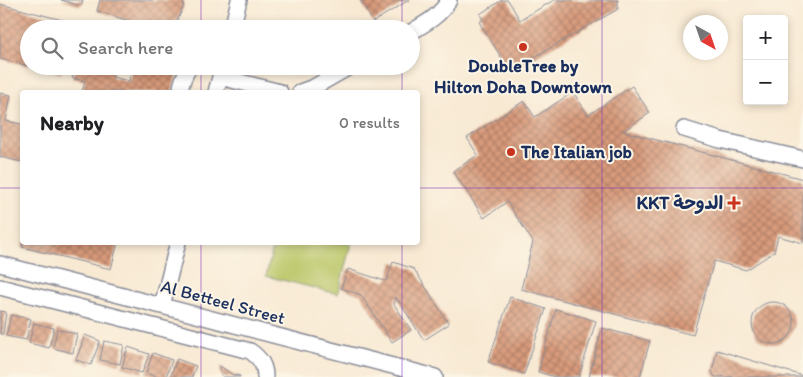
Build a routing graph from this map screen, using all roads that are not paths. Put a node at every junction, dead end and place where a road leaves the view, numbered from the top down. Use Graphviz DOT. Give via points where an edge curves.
graph roads {
  1 [pos="239,0"];
  2 [pos="449,0"];
  3 [pos="234,20"];
  4 [pos="420,27"];
  5 [pos="185,75"];
  6 [pos="220,75"];
  7 [pos="230,75"];
  8 [pos="335,75"];
  9 [pos="180,90"];
  10 [pos="216,90"];
  11 [pos="274,90"];
  12 [pos="306,90"];
  13 [pos="684,129"];
  14 [pos="803,159"];
  15 [pos="177,245"];
  16 [pos="0,264"];
  17 [pos="0,287"];
  18 [pos="162,306"];
  19 [pos="265,377"];
  20 [pos="435,377"];
  1 -- 3 [label="street"];
  2 -- 4 [label="street" via="442,11"];
  5 -- 9 [label="street"];
  6 -- 10 [label="street"];
  7 -- 11 [label="street"];
  8 -- 12 [label="street"];
  13 -- 14 [label="street"];
  15 -- 18 [label="street"];
  16 -- 18 [label="street, Al Betteel Street"];
  17 -- 19 [label="street" via="250,351 262,362"];
  18 -- 20 [label="street, Al Betteel Street"];
}
